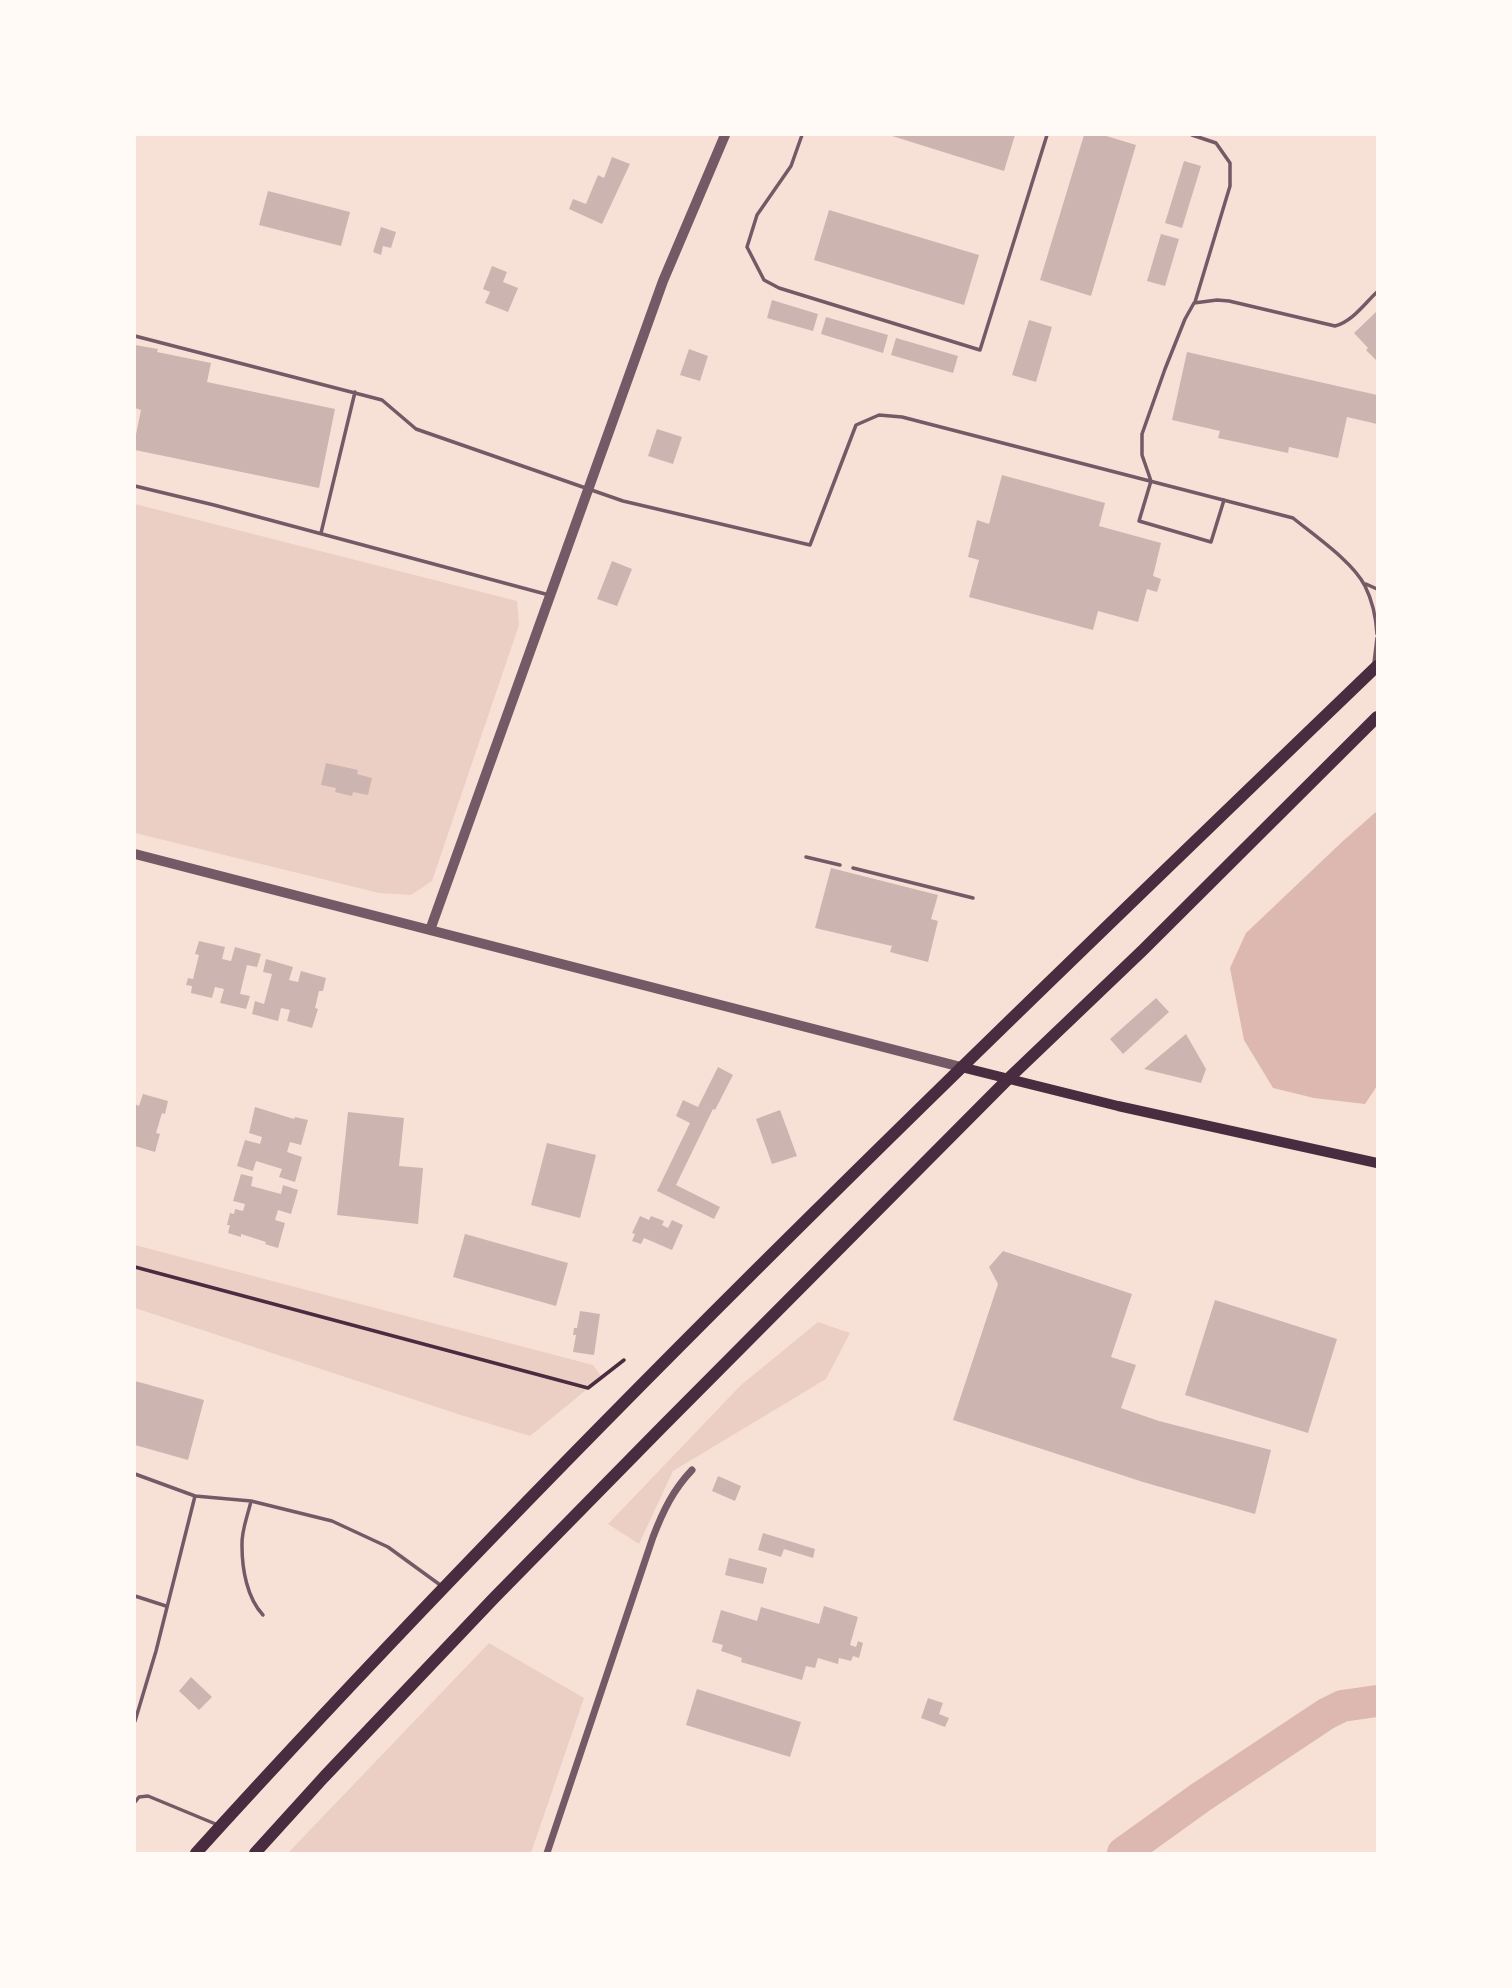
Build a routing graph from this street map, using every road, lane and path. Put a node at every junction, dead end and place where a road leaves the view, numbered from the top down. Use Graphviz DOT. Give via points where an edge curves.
graph roads {
  1 [pos="725,135"];
  2 [pos="802,135"];
  3 [pos="1048,135"];
  4 [pos="1192,135"];
  5 [pos="1377,292"];
  6 [pos="1194,303"];
  7 [pos="135,336"];
  8 [pos="355,393"];
  9 [pos="1151,481"];
  10 [pos="135,486"];
  11 [pos="589,489"];
  12 [pos="1224,500"];
  13 [pos="320,534"];
  14 [pos="1364,583"];
  15 [pos="1377,589"];
  16 [pos="551,595"];
  17 [pos="1377,636"];
  18 [pos="1375,668"];
  19 [pos="1377,717"];
  20 [pos="135,854"];
  21 [pos="806,857"];
  22 [pos="840,865"];
  23 [pos="853,868"];
  24 [pos="972,898"];
  25 [pos="430,930"];
  26 [pos="961,1067"];
  27 [pos="1008,1079"];
  28 [pos="1377,1163"];
  29 [pos="135,1267"];
  30 [pos="624,1360"];
  31 [pos="692,1470"];
  32 [pos="135,1474"];
  33 [pos="195,1496"];
  34 [pos="251,1501"];
  35 [pos="445,1588"];
  36 [pos="135,1596"];
  37 [pos="167,1606"];
  38 [pos="263,1615"];
  39 [pos="135,1721"];
  40 [pos="137,1796"];
  41 [pos="135,1802"];
  42 [pos="220,1826"];
  43 [pos="548,1850"];
  44 [pos="196,1853"];
  45 [pos="255,1853"];
  1 -- 11 [label="street" via="663,281"];
  2 -- 3 [label="lane" via="791,166 757,215 747,247 764,280 980,350"];
  4 -- 6 [label="lane" via="1216,143 1230,163 1230,186"];
  5 -- 6 [label="lane" via="1335,326 1229,301"];
  6 -- 9 [label="lane" via="1142,434 1142,455"];
  7 -- 8 [label="lane"];
  8 -- 11 [label="lane" via="382,400 416,429"];
  8 -- 13 [label="lane"];
  9 -- 11 [label="lane" via="879,415 856,425 810,545"];
  9 -- 12 [label="lane"];
  9 -- 12 [label="lane" via="1139,521 1211,542"];
  10 -- 13 [label="lane"];
  11 -- 16 [label="street"];
  12 -- 14 [label="lane" via="1293,518 1338,554"];
  13 -- 16 [label="lane"];
  14 -- 15 [label="lane"];
  14 -- 17 [label="lane" via="1373,603"];
  16 -- 25 [label="street"];
  17 -- 18 [label="lane"];
  18 -- 26 [label="highway"];
  19 -- 27 [label="highway"];
  20 -- 25 [label="street"];
  21 -- 22 [label="lane"];
  23 -- 24 [label="lane"];
  25 -- 26 [label="street"];
  26 -- 27 [label="main road"];
  26 -- 35 [label="highway"];
  27 -- 28 [label="main road"];
  27 -- 45 [label="highway" via="503,1588"];
  29 -- 30 [label="path" via="588,1388"];
  31 -- 43 [label="street" via="677,1485 653,1536"];
  32 -- 33 [label="lane"];
  33 -- 34 [label="lane"];
  33 -- 37 [label="lane"];
  34 -- 35 [label="lane" via="332,1521 388,1546"];
  34 -- 38 [label="lane" via="242,1544 247,1587"];
  35 -- 42 [label="highway"];
  36 -- 37 [label="lane"];
  37 -- 39 [label="lane"];
  40 -- 41 [label="lane"];
  40 -- 42 [label="lane" via="148,1796"];
  42 -- 44 [label="highway"];
}
